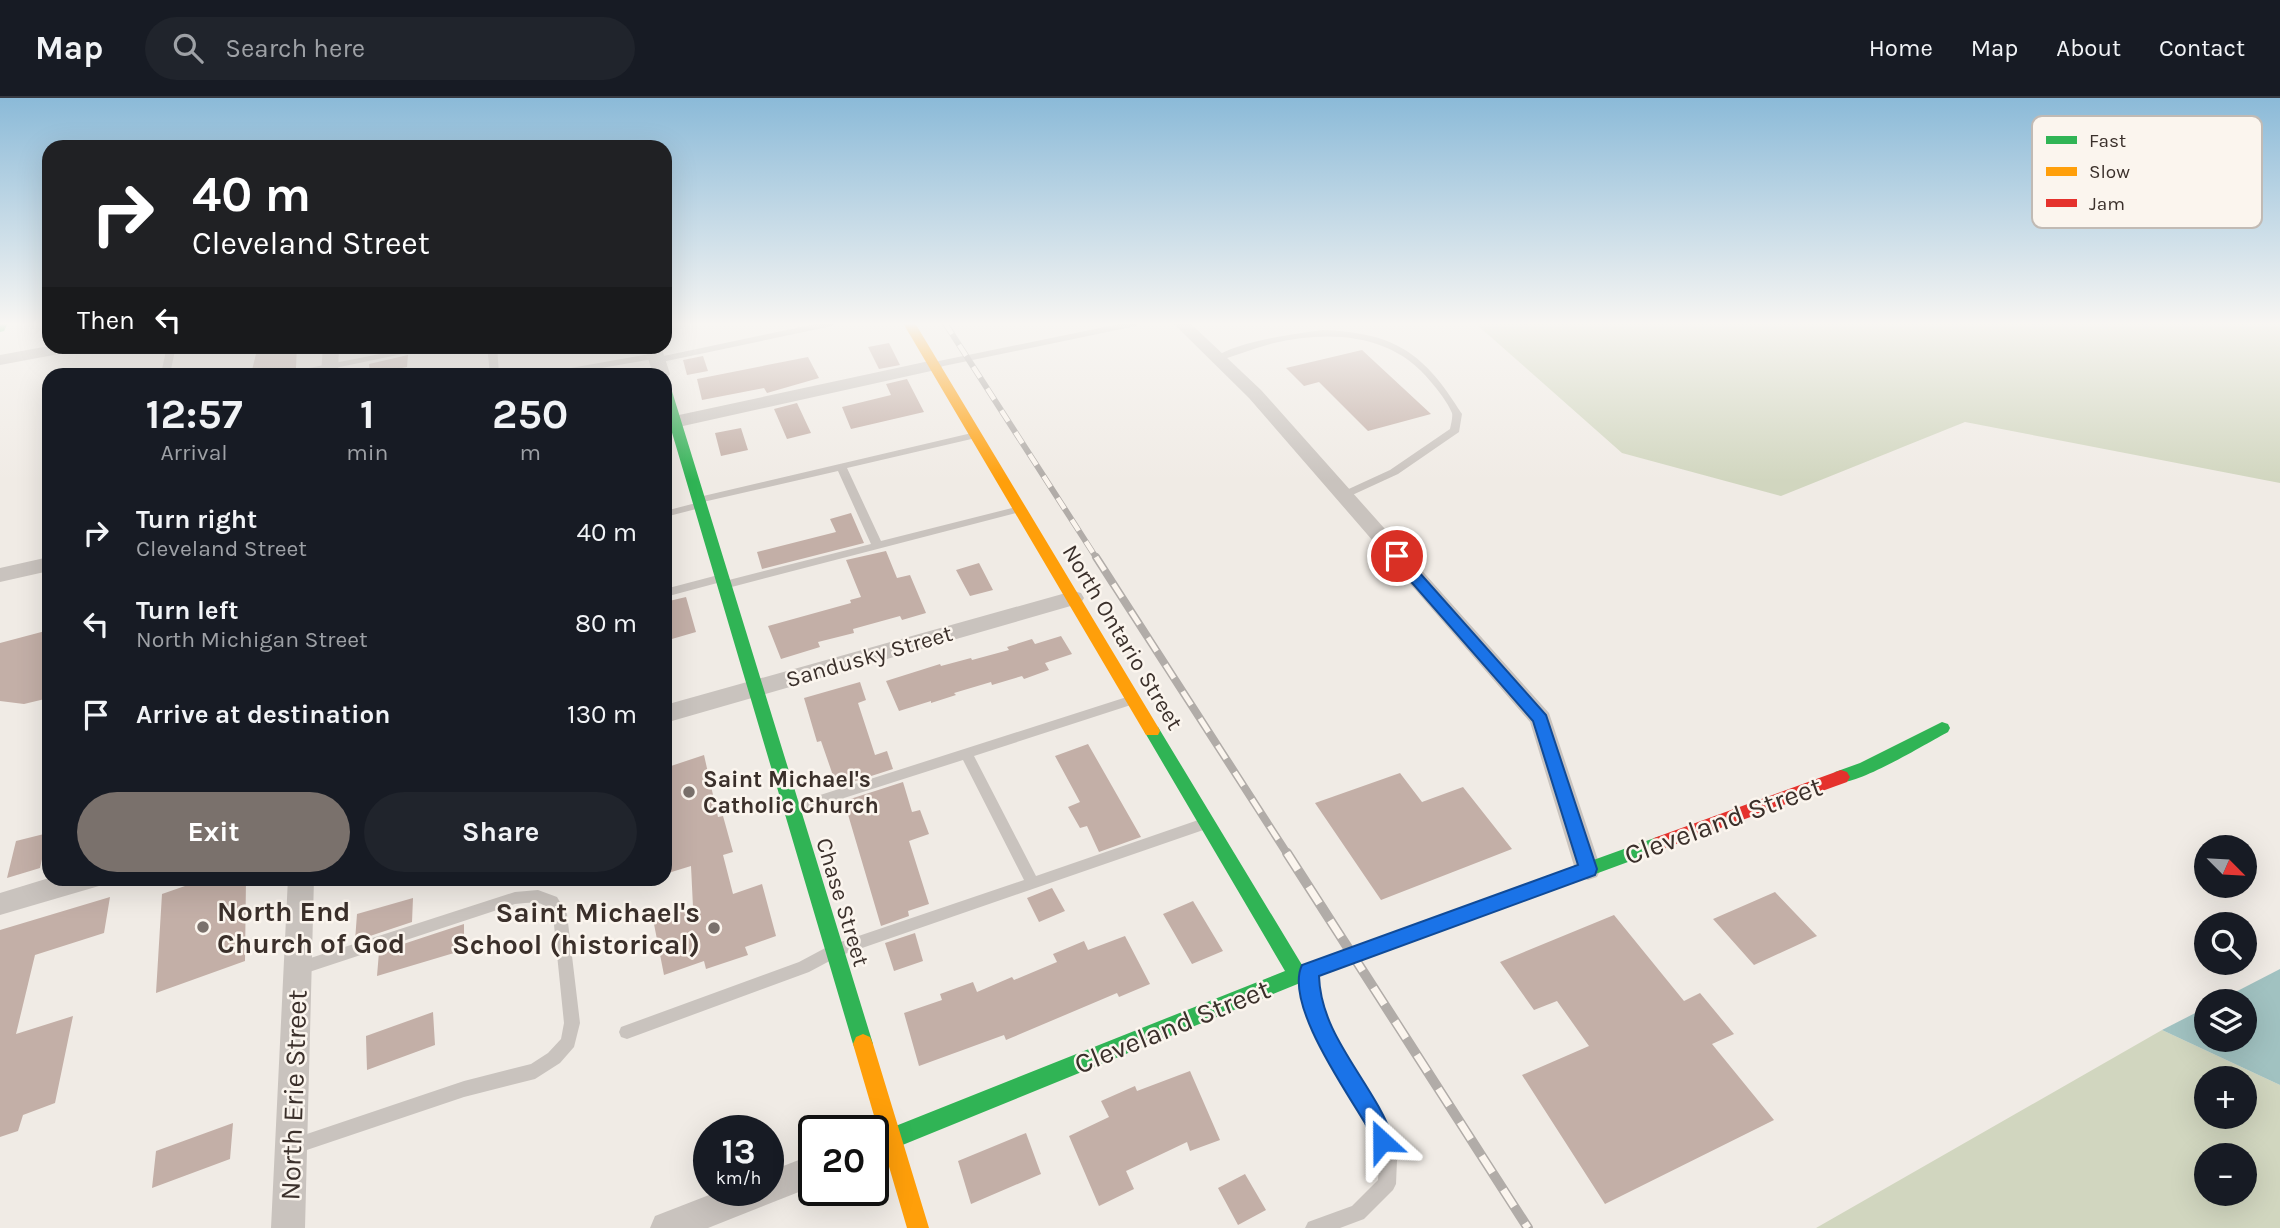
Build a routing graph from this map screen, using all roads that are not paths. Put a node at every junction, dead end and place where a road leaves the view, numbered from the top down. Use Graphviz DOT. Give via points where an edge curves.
graph roads {
  1 [pos="885,376"];
  2 [pos="940,376"];
  3 [pos="1236,376"];
  4 [pos="1430,376"];
  5 [pos="672,423"];
  6 [pos="672,429"];
  7 [pos="976,435"];
  8 [pos="841,467"];
  9 [pos="1343,495"];
  10 [pos="699,503"];
  11 [pos="1020,509"];
  12 [pos="672,512"];
  13 [pos="878,545"];
  14 [pos="42,566"];
  15 [pos="0,575"];
  16 [pos="723,582"];
  17 [pos="672,592"];
  18 [pos="1073,598"];
  19 [pos="755,688"];
  20 [pos="1133,699"];
  21 [pos="672,712"];
  22 [pos="1942,728"];
  23 [pos="966,753"];
  24 [pos="792,809"];
  25 [pos="1207,823"];
  26 [pos="1588,869"];
  27 [pos="1033,883"];
  28 [pos="49,886"];
  29 [pos="301,886"];
  30 [pos="0,904"];
  31 [pos="834,951"];
  32 [pos="297,969"];
  33 [pos="1304,973"];
  34 [pos="627,1032"];
  35 [pos="891,1139"];
  36 [pos="291,1147"];
  37 [pos="722,1206"];
  38 [pos="288,1228"];
  39 [pos="667,1228"];
  40 [pos="918,1228"];
  41 [pos="1314,1228"];
  1 -- 5 [label="street"];
  2 -- 7 [label="street, North Ontario Street"];
  3 -- 9 [label="street"];
  4 -- 9 [label="lane" via="1457,414 1455,430 1394,472"];
  6 -- 10 [label="street, Chase Street"];
  7 -- 8 [label="lane"];
  7 -- 11 [label="street, North Ontario Street"];
  8 -- 10 [label="lane"];
  8 -- 13 [label="lane"];
  9 -- 26 [label="street" via="1541,719"];
  10 -- 12 [label="lane"];
  10 -- 16 [label="street, Chase Street"];
  11 -- 13 [label="lane"];
  11 -- 18 [label="street, North Ontario Street"];
  13 -- 16 [label="lane"];
  14 -- 15 [label="street"];
  16 -- 17 [label="lane"];
  16 -- 19 [label="street, Chase Street"];
  18 -- 19 [label="street, Sandusky Street"];
  18 -- 20 [label="street, North Ontario Street"];
  19 -- 21 [label="street, Sandusky Street"];
  19 -- 24 [label="street, Chase Street"];
  20 -- 23 [label="lane"];
  20 -- 25 [label="street, North Ontario Street"];
  22 -- 26 [label="street, Cleveland Street" via="1866,768"];
  23 -- 24 [label="lane"];
  23 -- 27 [label="lane"];
  24 -- 31 [label="street, Chase Street"];
  25 -- 27 [label="lane"];
  25 -- 33 [label="street, North Ontario Street"];
  26 -- 33 [label="street, Cleveland Street"];
  27 -- 31 [label="lane"];
  28 -- 30 [label="street"];
  29 -- 32 [label="street, North Erie Street"];
  31 -- 34 [label="lane" via="804,967"];
  31 -- 35 [label="street, Chase Street"];
  32 -- 36 [label="street, North Erie Street"];
  32 -- 36 [label="lane" via="516,898 538,896 552,901 560,914 572,1023 568,1042 535,1071 464,1089"];
  33 -- 35 [label="street, Cleveland Street"];
  33 -- 41 [label="lane" via="1310,999 1337,1059 1377,1122 1388,1160 1387,1184 1358,1213"];
  35 -- 40 [label="street, Chase Street"];
  36 -- 38 [label="street, North Erie Street"];
  37 -- 39 [label="street"];
}
